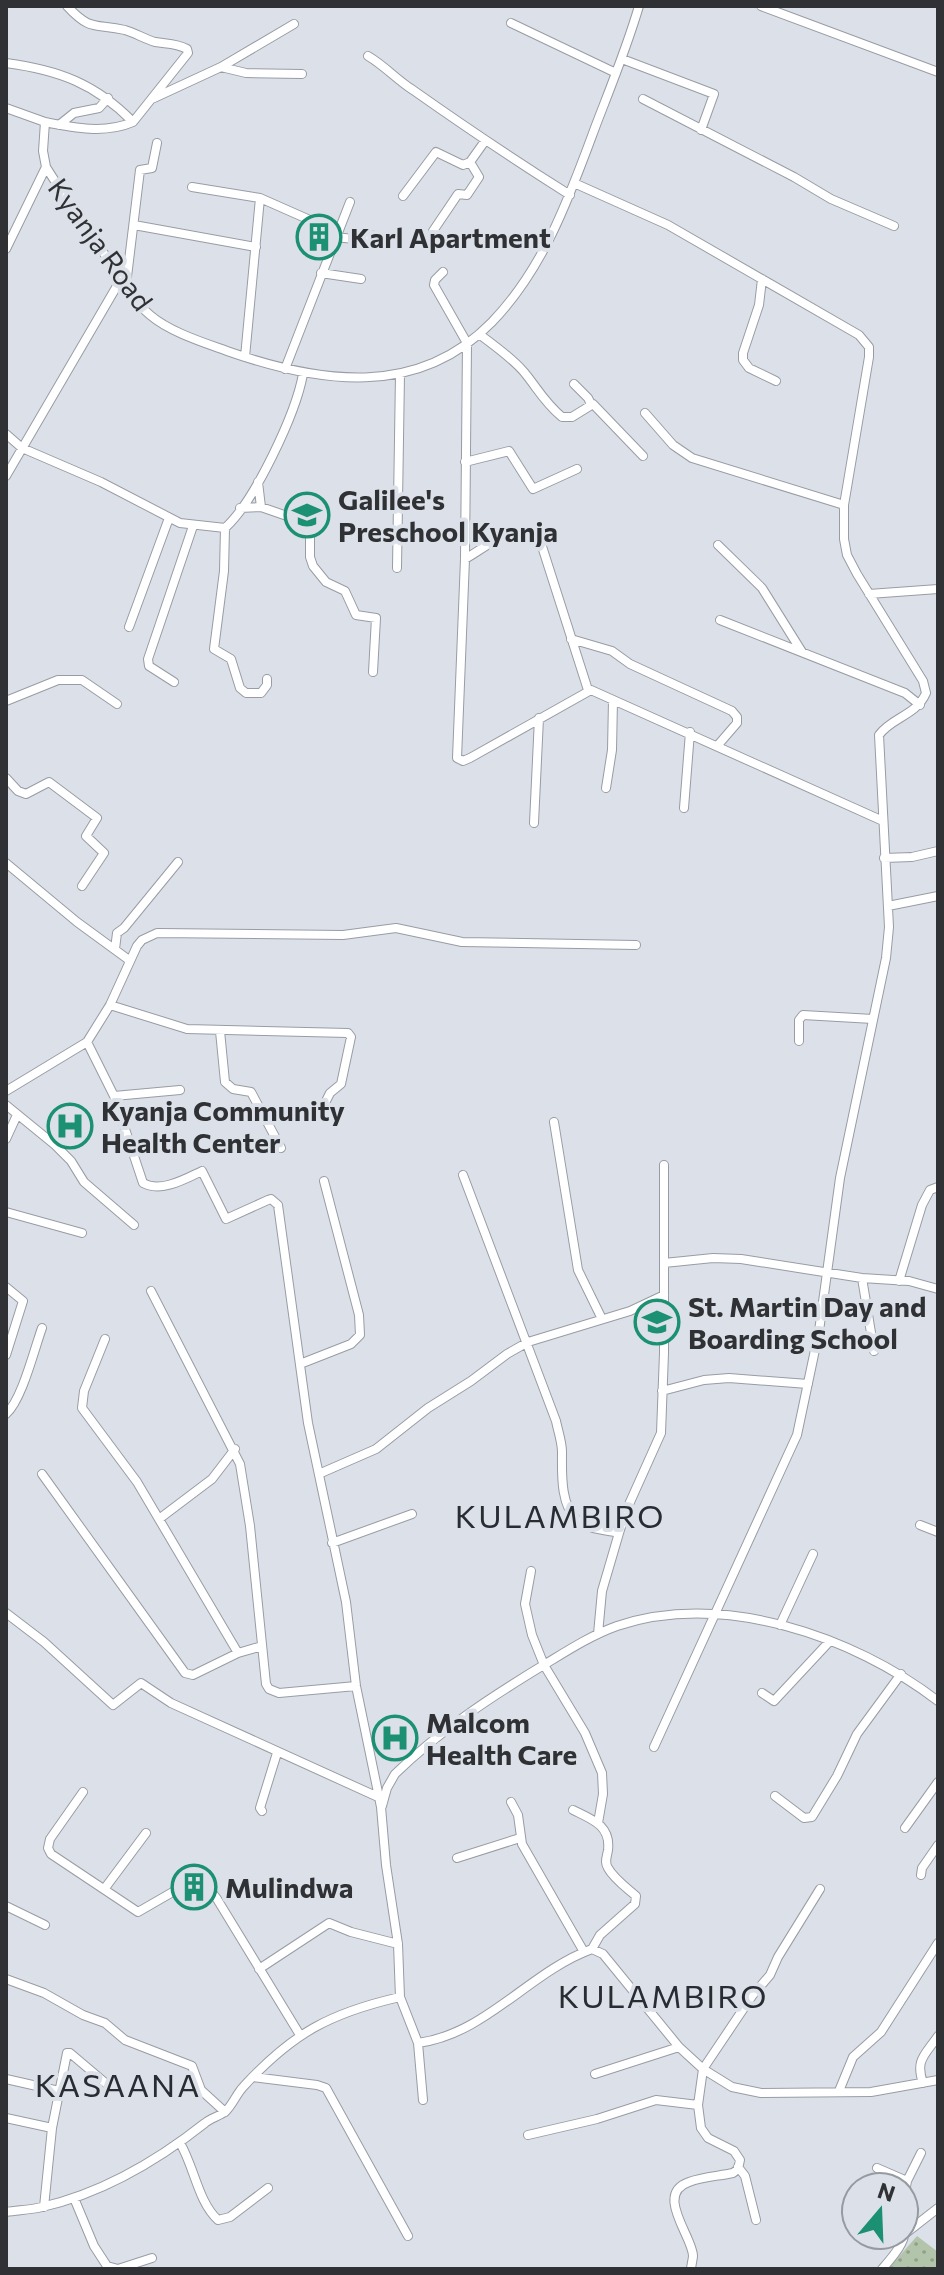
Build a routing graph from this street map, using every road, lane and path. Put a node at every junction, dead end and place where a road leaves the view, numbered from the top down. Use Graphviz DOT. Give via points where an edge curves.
graph roads {
  1 [pos="67,6"];
  2 [pos="639,6"];
  3 [pos="761,6"];
  4 [pos="511,23"];
  5 [pos="294,24"];
  6 [pos="368,56"];
  7 [pos="622,59"];
  8 [pos="6,63"];
  9 [pos="221,67"];
  10 [pos="938,72"];
  11 [pos="616,73"];
  12 [pos="302,74"];
  13 [pos="108,98"];
  14 [pos="154,99"];
  15 [pos="643,99"];
  16 [pos="6,108"];
  17 [pos="45,122"];
  18 [pos="133,122"];
  19 [pos="59,125"];
  20 [pos="701,130"];
  21 [pos="485,141"];
  22 [pos="157,143"];
  23 [pos="470,162"];
  24 [pos="46,167"];
  25 [pos="574,183"];
  26 [pos="192,187"];
  27 [pos="570,195"];
  28 [pos="403,196"];
  29 [pos="260,198"];
  30 [pos="350,202"];
  31 [pos="134,225"];
  32 [pos="894,226"];
  33 [pos="433,231"];
  34 [pos="336,235"];
  35 [pos="376,235"];
  36 [pos="256,247"];
  37 [pos="6,249"];
  38 [pos="443,272"];
  39 [pos="321,273"];
  40 [pos="361,279"];
  41 [pos="762,279"];
  42 [pos="124,282"];
  43 [pos="479,334"];
  44 [pos="467,343"];
  45 [pos="245,357"];
  46 [pos="285,369"];
  47 [pos="303,374"];
  48 [pos="400,374"];
  49 [pos="776,381"];
  50 [pos="574,384"];
  51 [pos="591,404"];
  52 [pos="645,413"];
  53 [pos="6,434"];
  54 [pos="22,448"];
  55 [pos="643,456"];
  56 [pos="465,462"];
  57 [pos="577,469"];
  58 [pos="6,476"];
  59 [pos="258,481"];
  60 [pos="844,505"];
  61 [pos="261,507"];
  62 [pos="240,508"];
  63 [pos="169,518"];
  64 [pos="193,526"];
  65 [pos="225,528"];
  66 [pos="718,545"];
  67 [pos="465,559"];
  68 [pos="397,568"];
  69 [pos="938,589"];
  70 [pos="869,594"];
  71 [pos="720,620"];
  72 [pos="129,627"];
  73 [pos="571,639"];
  74 [pos="802,652"];
  75 [pos="373,672"];
  76 [pos="267,679"];
  77 [pos="174,682"];
  78 [pos="588,690"];
  79 [pos="613,700"];
  80 [pos="6,701"];
  81 [pos="117,704"];
  82 [pos="920,705"];
  83 [pos="539,718"];
  84 [pos="690,732"];
  85 [pos="718,745"];
  86 [pos="6,778"];
  87 [pos="606,788"];
  88 [pos="684,808"];
  89 [pos="883,821"];
  90 [pos="534,823"];
  91 [pos="938,851"];
  92 [pos="884,858"];
  93 [pos="178,862"];
  94 [pos="6,863"];
  95 [pos="82,886"];
  96 [pos="938,896"];
  97 [pos="888,906"];
  98 [pos="636,945"];
  99 [pos="115,949"];
  100 [pos="129,960"];
  101 [pos="110,1005"];
  102 [pos="873,1019"];
  103 [pos="220,1031"];
  104 [pos="799,1041"];
  105 [pos="87,1042"];
  106 [pos="180,1090"];
  107 [pos="6,1091"];
  108 [pos="114,1096"];
  109 [pos="6,1105"];
  110 [pos="323,1107"];
  111 [pos="17,1115"];
  112 [pos="554,1122"];
  113 [pos="6,1139"];
  114 [pos="281,1148"];
  115 [pos="664,1165"];
  116 [pos="463,1175"];
  117 [pos="324,1181"];
  118 [pos="938,1187"];
  119 [pos="6,1212"];
  120 [pos="134,1225"];
  121 [pos="82,1233"];
  122 [pos="664,1263"];
  123 [pos="829,1274"];
  124 [pos="862,1278"];
  125 [pos="899,1281"];
  126 [pos="6,1287"];
  127 [pos="938,1289"];
  128 [pos="151,1291"];
  129 [pos="664,1295"];
  130 [pos="602,1319"];
  131 [pos="42,1328"];
  132 [pos="105,1339"];
  133 [pos="528,1342"];
  134 [pos="874,1351"];
  135 [pos="6,1355"];
  136 [pos="300,1364"];
  137 [pos="808,1384"];
  138 [pos="6,1388"];
  139 [pos="662,1391"];
  140 [pos="18,1394"];
  141 [pos="6,1414"];
  142 [pos="235,1449"];
  143 [pos="321,1473"];
  144 [pos="42,1474"];
  145 [pos="412,1514"];
  146 [pos="159,1519"];
  147 [pos="920,1525"];
  148 [pos="938,1532"];
  149 [pos="619,1533"];
  150 [pos="332,1543"];
  151 [pos="813,1554"];
  152 [pos="531,1571"];
  153 [pos="6,1613"];
  154 [pos="714,1615"];
  155 [pos="780,1625"];
  156 [pos="598,1634"];
  157 [pos="829,1642"];
  158 [pos="262,1646"];
  159 [pos="238,1653"];
  160 [pos="544,1665"];
  161 [pos="901,1674"];
  162 [pos="356,1686"];
  163 [pos="762,1693"];
  164 [pos="938,1701"];
  165 [pos="654,1747"];
  166 [pos="277,1753"];
  167 [pos="938,1782"];
  168 [pos="83,1792"];
  169 [pos="775,1796"];
  170 [pos="380,1802"];
  171 [pos="511,1802"];
  172 [pos="573,1810"];
  173 [pos="262,1811"];
  174 [pos="598,1823"];
  175 [pos="905,1828"];
  176 [pos="146,1833"];
  177 [pos="520,1838"];
  178 [pos="938,1845"];
  179 [pos="457,1858"];
  180 [pos="921,1875"];
  181 [pos="105,1888"];
  182 [pos="820,1889"];
  183 [pos="6,1906"];
  184 [pos="45,1925"];
  185 [pos="938,1943"];
  186 [pos="398,1944"];
  187 [pos="588,1951"];
  188 [pos="259,1969"];
  189 [pos="6,1979"];
  190 [pos="400,1997"];
  191 [pos="300,2035"];
  192 [pos="938,2036"];
  193 [pos="418,2043"];
  194 [pos="679,2047"];
  195 [pos="703,2069"];
  196 [pos="595,2074"];
  197 [pos="253,2077"];
  198 [pos="6,2079"];
  199 [pos="938,2080"];
  200 [pos="923,2083"];
  201 [pos="109,2086"];
  202 [pos="59,2091"];
  203 [pos="839,2091"];
  204 [pos="423,2100"];
  205 [pos="698,2105"];
  206 [pos="225,2112"];
  207 [pos="6,2118"];
  208 [pos="52,2128"];
  209 [pos="528,2135"];
  210 [pos="180,2143"];
  211 [pos="921,2153"];
  212 [pos="738,2167"];
  213 [pos="877,2168"];
  214 [pos="884,2171"];
  215 [pos="912,2171"];
  216 [pos="268,2188"];
  217 [pos="74,2198"];
  218 [pos="44,2207"];
  219 [pos="938,2208"];
  220 [pos="6,2212"];
  221 [pos="756,2220"];
  222 [pos="920,2223"];
  223 [pos="408,2236"];
  224 [pos="898,2251"];
  225 [pos="152,2258"];
  226 [pos="691,2269"];
  227 [pos="882,2269"];
  1 -- 14 [label="street" via="93,27 130,31 187,49 186,59"];
  2 -- 7 [label="street, Kyanja Road"];
  3 -- 10 [label="street"];
  4 -- 11 [label="street"];
  5 -- 9 [label="street"];
  6 -- 21 [label="street"];
  7 -- 11 [label="street, Kyanja Road"];
  7 -- 20 [label="street" via="714,94"];
  8 -- 13 [label="street" via="79,81"];
  9 -- 12 [label="street"];
  9 -- 14 [label="street"];
  11 -- 25 [label="street, Kyanja Road"];
  13 -- 18 [label="street"];
  13 -- 19 [label="street" via="99,108 74,113"];
  14 -- 18 [label="street"];
  15 -- 20 [label="street"];
  16 -- 17 [label="street"];
  17 -- 19 [label="street"];
  17 -- 24 [label="street, Kyanja Road"];
  18 -- 19 [label="street" via="102,129"];
  20 -- 32 [label="street"];
  21 -- 23 [label="street"];
  21 -- 27 [label="street"];
  22 -- 31 [label="street" via="152,168 140,170"];
  23 -- 28 [label="street" via="463,165 436,152"];
  23 -- 33 [label="street" via="479,177 467,195 458,194"];
  24 -- 37 [label="street"];
  24 -- 42 [label="street, Kyanja Road"];
  25 -- 27 [label="street, Kyanja Road"];
  25 -- 41 [label="street" via="668,225"];
  26 -- 29 [label="street"];
  27 -- 43 [label="street, Kyanja Road" via="539,259"];
  29 -- 34 [label="street"];
  29 -- 36 [label="street"];
  30 -- 34 [label="street"];
  31 -- 36 [label="street"];
  31 -- 42 [label="street"];
  34 -- 35 [label="street"];
  34 -- 39 [label="street"];
  36 -- 45 [label="street"];
  38 -- 44 [label="street" via="434,285"];
  39 -- 40 [label="street"];
  39 -- 46 [label="street"];
  41 -- 49 [label="street" via="743,360"];
  41 -- 60 [label="street" via="859,335 869,347"];
  42 -- 45 [label="street, Kyanja Road" via="144,310 162,323"];
  42 -- 54 [label="street"];
  43 -- 44 [label="street, Kyanja Road"];
  43 -- 51 [label="street" via="505,353 562,417 572,417"];
  44 -- 48 [label="street, Kyanja Road" via="442,359"];
  44 -- 56 [label="street"];
  45 -- 46 [label="street, Kyanja Road"];
  46 -- 47 [label="street, Kyanja Road"];
  47 -- 48 [label="street, Kyanja Road"];
  47 -- 59 [label="street" via="295,407"];
  48 -- 68 [label="street"];
  50 -- 51 [label="street"];
  51 -- 55 [label="street"];
  52 -- 60 [label="street" via="692,458"];
  53 -- 54 [label="street"];
  54 -- 58 [label="street"];
  54 -- 63 [label="street"];
  56 -- 57 [label="street" via="509,451 533,489"];
  56 -- 67 [label="street"];
  59 -- 61 [label="street"];
  59 -- 62 [label="street"];
  60 -- 70 [label="street" via="847,555"];
  61 -- 62 [label="street"];
  61 -- 75 [label="street" via="310,524 310,557 320,577 345,591 356,615 376,618"];
  62 -- 65 [label="street"];
  63 -- 64 [label="street"];
  63 -- 72 [label="street"];
  64 -- 65 [label="street"];
  64 -- 77 [label="street" via="148,659 149,666"];
  65 -- 76 [label="street" via="214,649 231,659 246,693 261,693"];
  66 -- 74 [label="street" via="762,588"];
  67 -- 73 [label="street" via="514,531 534,533 542,542"];
  67 -- 83 [label="street" via="457,758 470,758"];
  69 -- 70 [label="street"];
  70 -- 82 [label="street" via="926,687"];
  71 -- 74 [label="street"];
  73 -- 78 [label="street"];
  73 -- 85 [label="street" via="612,651 732,711 737,723"];
  74 -- 82 [label="street" via="905,693"];
  78 -- 79 [label="street"];
  78 -- 83 [label="street"];
  79 -- 84 [label="street"];
  79 -- 87 [label="street"];
  80 -- 81 [label="street" via="58,680 82,680"];
  82 -- 89 [label="street" via="879,735"];
  83 -- 90 [label="street"];
  84 -- 85 [label="street"];
  84 -- 88 [label="street"];
  85 -- 89 [label="street"];
  86 -- 95 [label="street" via="26,794 49,782 97,818 86,836 104,853"];
  89 -- 92 [label="street"];
  91 -- 92 [label="street"];
  92 -- 97 [label="street"];
  93 -- 99 [label="street" via="117,933"];
  94 -- 99 [label="street"];
  96 -- 97 [label="street"];
  97 -- 102 [label="street" via="886,958"];
  98 -- 100 [label="street" via="462,942 396,928 343,935 169,931 142,940"];
  99 -- 100 [label="street"];
  100 -- 101 [label="street"];
  101 -- 103 [label="street" via="175,1027"];
  101 -- 105 [label="street"];
  102 -- 104 [label="street" via="803,1015"];
  102 -- 123 [label="street" via="840,1178"];
  103 -- 110 [label="street" via="348,1033 343,1080"];
  103 -- 114 [label="street" via="225,1082 251,1092"];
  105 -- 107 [label="street"];
  105 -- 108 [label="street"];
  106 -- 108 [label="street"];
  108 -- 136 [label="street" via="146,1186 182,1181 202,1171 226,1219 271,1199 278,1205"];
  109 -- 111 [label="street"];
  111 -- 113 [label="street"];
  111 -- 120 [label="street"];
  112 -- 130 [label="street" via="578,1270"];
  115 -- 122 [label="street"];
  116 -- 133 [label="street"];
  117 -- 136 [label="street" via="360,1335 351,1344"];
  118 -- 125 [label="street" via="922,1205"];
  119 -- 121 [label="street"];
  122 -- 123 [label="street" via="741,1259"];
  122 -- 129 [label="street"];
  123 -- 124 [label="street"];
  123 -- 137 [label="street"];
  124 -- 125 [label="street"];
  124 -- 134 [label="street"];
  125 -- 127 [label="street"];
  126 -- 135 [label="street" via="23,1301"];
  128 -- 142 [label="street"];
  129 -- 130 [label="street"];
  129 -- 139 [label="street"];
  130 -- 133 [label="street"];
  131 -- 140 [label="street"];
  132 -- 146 [label="street" via="82,1408"];
  133 -- 143 [label="street" via="376,1449"];
  133 -- 149 [label="street" via="556,1421 569,1509 590,1527"];
  136 -- 143 [label="street"];
  137 -- 139 [label="street" via="729,1378"];
  137 -- 154 [label="street" via="792,1448"];
  138 -- 140 [label="street"];
  139 -- 149 [label="street" via="660,1438"];
  140 -- 141 [label="street"];
  142 -- 146 [label="street" via="212,1479"];
  142 -- 158 [label="street" via="246,1491"];
  143 -- 150 [label="street"];
  144 -- 159 [label="street" via="185,1673 193,1675"];
  145 -- 150 [label="street"];
  146 -- 159 [label="street"];
  147 -- 148 [label="street"];
  149 -- 156 [label="street" via="602,1591"];
  150 -- 162 [label="street" via="346,1602"];
  151 -- 155 [label="street"];
  152 -- 160 [label="street" via="525,1604"];
  153 -- 166 [label="street" via="113,1705 141,1683 171,1703"];
  154 -- 155 [label="street"];
  154 -- 156 [label="street" via="655,1618"];
  154 -- 165 [label="street"];
  155 -- 157 [label="street"];
  156 -- 160 [label="street"];
  157 -- 161 [label="street"];
  157 -- 163 [label="street" via="774,1701"];
  158 -- 159 [label="street"];
  158 -- 162 [label="street" via="266,1684 273,1692"];
  160 -- 170 [label="street" via="488,1699 410,1760 395,1774"];
  160 -- 174 [label="street" via="599,1765 603,1794"];
  161 -- 164 [label="street"];
  161 -- 169 [label="street" via="857,1734 815,1815 804,1818"];
  162 -- 170 [label="street"];
  166 -- 170 [label="street"];
  166 -- 173 [label="street"];
  167 -- 175 [label="street"];
  168 -- 181 [label="street" via="48,1848"];
  170 -- 186 [label="street"];
  171 -- 177 [label="street"];
  172 -- 174 [label="street"];
  174 -- 187 [label="street" via="606,1832 609,1870 636,1900"];
  176 -- 181 [label="street"];
  177 -- 179 [label="street"];
  177 -- 187 [label="street"];
  178 -- 180 [label="street"];
  181 -- 188 [label="street" via="138,1912 201,1878"];
  182 -- 195 [label="street" via="770,1975"];
  183 -- 184 [label="street"];
  185 -- 203 [label="street" via="881,2032 849,2063"];
  186 -- 188 [label="street" via="329,1923"];
  186 -- 190 [label="street"];
  187 -- 193 [label="street" via="462,2030"];
  187 -- 194 [label="street" via="603,1954"];
  188 -- 191 [label="street"];
  189 -- 206 [label="street" via="105,2023 125,2040 192,2066 201,2090"];
  190 -- 191 [label="street" via="344,2012"];
  190 -- 193 [label="street"];
  191 -- 197 [label="street"];
  192 -- 200 [label="street" via="919,2064"];
  193 -- 204 [label="street"];
  194 -- 195 [label="street"];
  194 -- 196 [label="street"];
  195 -- 203 [label="street" via="732,2087 753,2092"];
  195 -- 205 [label="street"];
  197 -- 206 [label="street"];
  197 -- 223 [label="street" via="326,2088"];
  198 -- 202 [label="street"];
  199 -- 200 [label="street"];
  200 -- 203 [label="street" via="885,2091"];
  201 -- 202 [label="street" via="68,2053"];
  202 -- 208 [label="street"];
  205 -- 209 [label="street" via="656,2100"];
  205 -- 212 [label="street" via="704,2134 734,2151"];
  206 -- 210 [label="street"];
  207 -- 208 [label="street"];
  208 -- 218 [label="street"];
  210 -- 216 [label="street" via="218,2220"];
  210 -- 217 [label="street"];
  211 -- 215 [label="street"];
  212 -- 221 [label="street"];
  212 -- 226 [label="street" via="733,2173 687,2182 675,2194 693,2253"];
  213 -- 214 [label="street"];
  217 -- 218 [label="street"];
  217 -- 225 [label="street" via="107,2266 118,2269"];
  218 -- 220 [label="street"];
  219 -- 222 [label="street"];
  224 -- 227 [label="street"];
}
